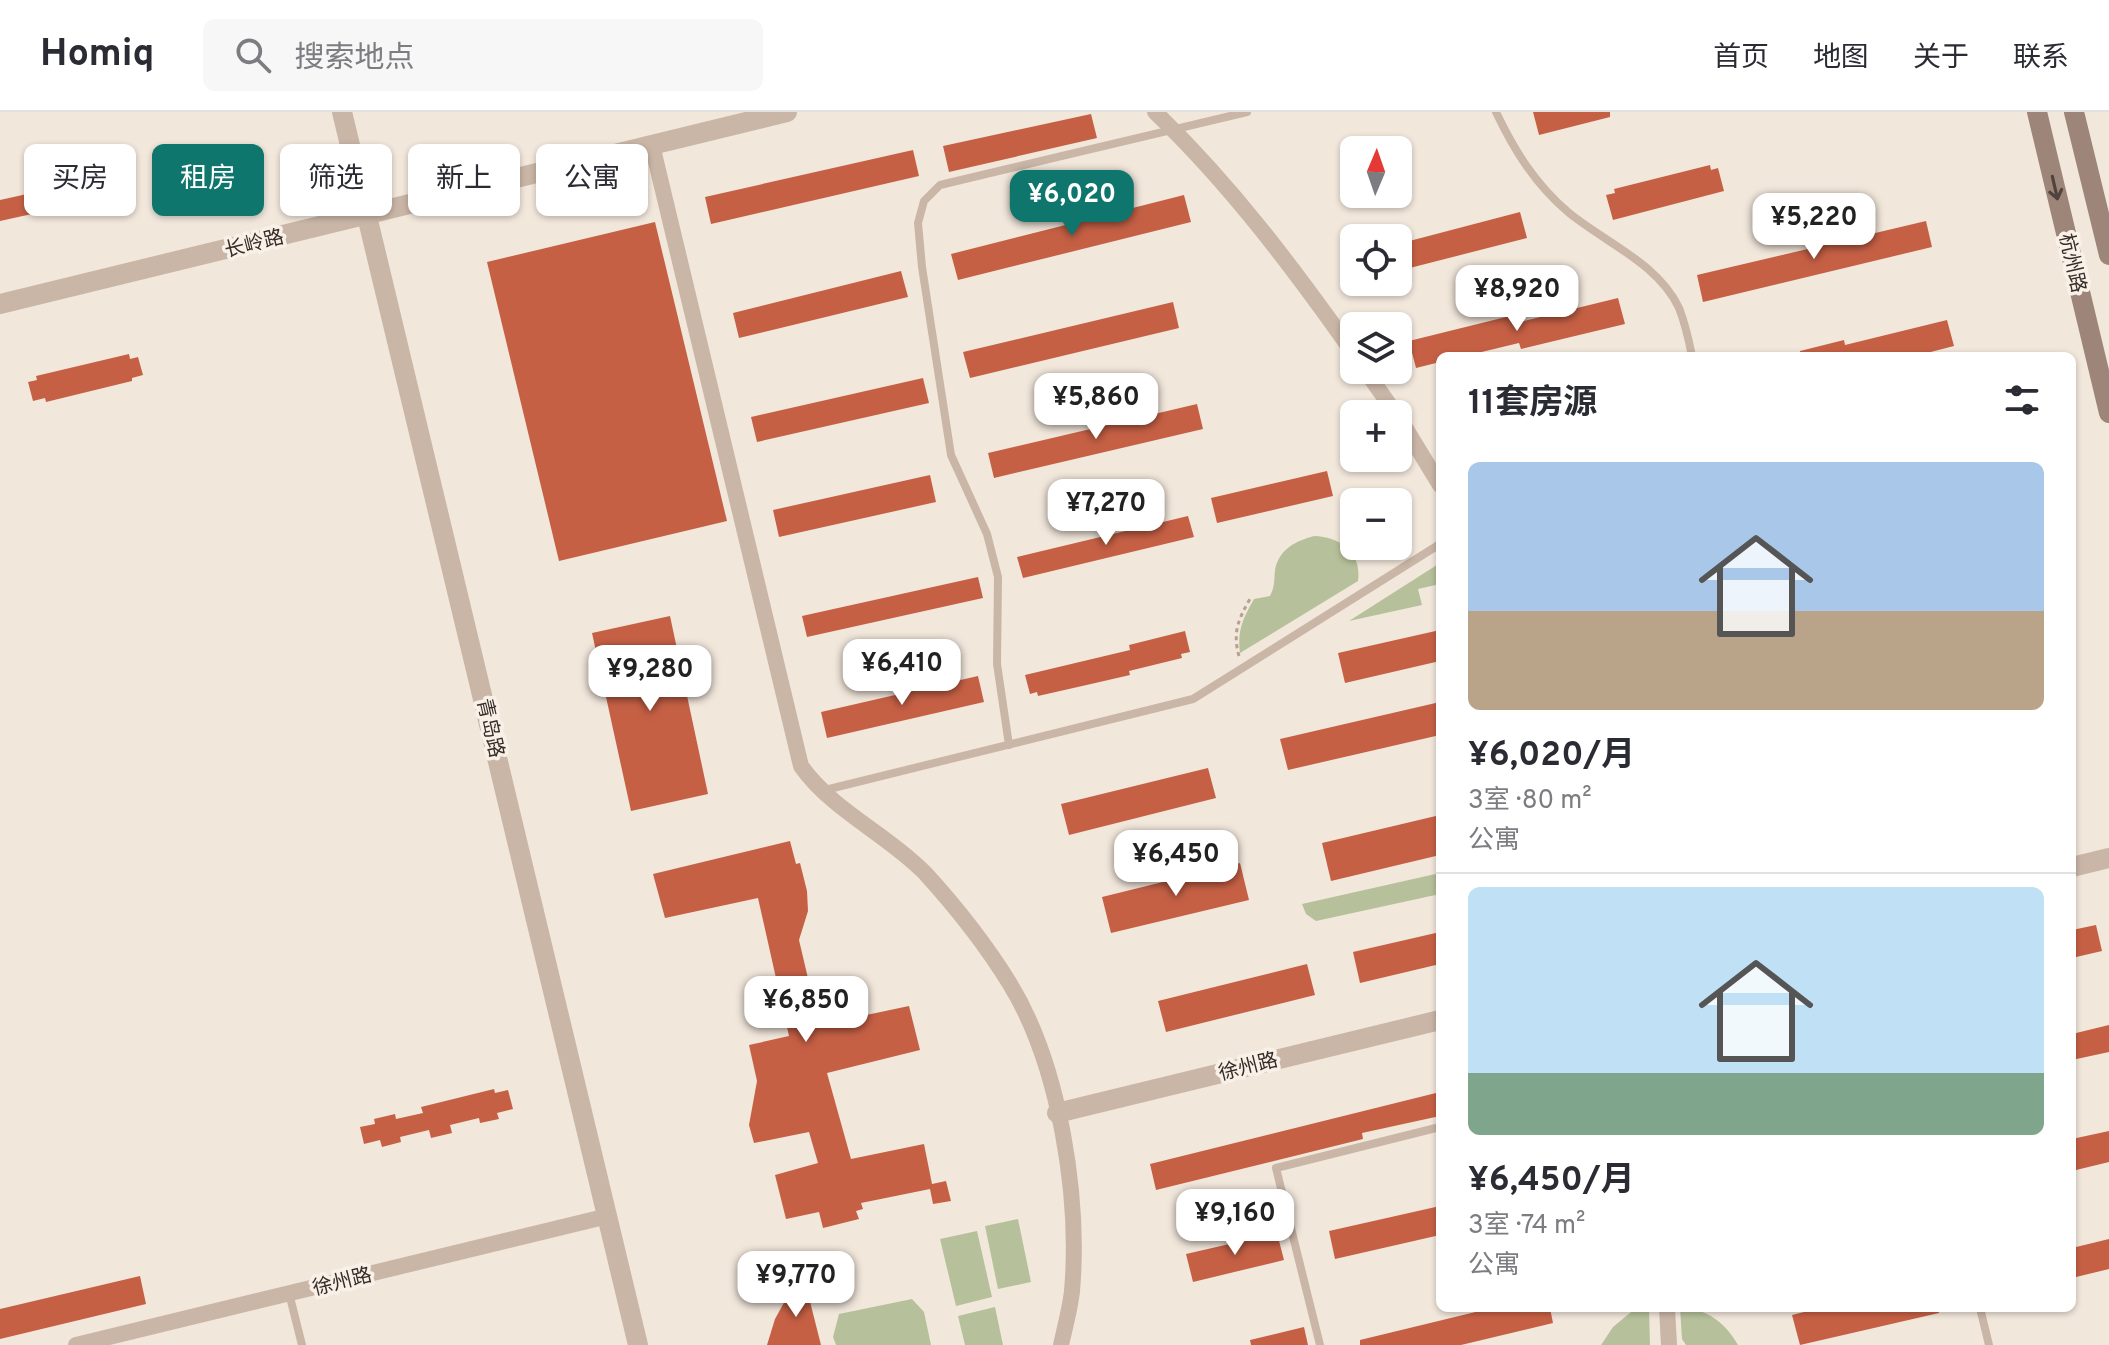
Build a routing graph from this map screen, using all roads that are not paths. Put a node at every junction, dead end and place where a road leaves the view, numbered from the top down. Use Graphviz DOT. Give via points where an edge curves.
graph roads {
  1 [pos="342,112"];
  2 [pos="787,112"];
  3 [pos="1155,112"];
  4 [pos="1247,112"];
  5 [pos="1496,112"];
  6 [pos="2037,112"];
  7 [pos="2074,112"];
  8 [pos="1173,129"];
  9 [pos="350,144"];
  10 [pos="652,145"];
  11 [pos="392,210"];
  12 [pos="368,216"];
  13 [pos="2109,255"];
  14 [pos="0,304"];
  15 [pos="1340,335"];
  16 [pos="1691,352"];
  17 [pos="2109,413"];
  18 [pos="1412,439"];
  19 [pos="1436,478"];
  20 [pos="1436,547"];
  21 [pos="1009,745"];
  22 [pos="821,791"];
  23 [pos="2109,858"];
  24 [pos="2076,866"];
  25 [pos="1436,1021"];
  26 [pos="1057,1113"];
  27 [pos="1436,1128"];
  28 [pos="608,1216"];
  29 [pos="289,1293"];
  30 [pos="1667,1312"];
  31 [pos="1981,1312"];
  32 [pos="76,1345"];
  33 [pos="302,1345"];
  34 [pos="638,1345"];
  35 [pos="1061,1345"];
  36 [pos="1320,1345"];
  37 [pos="1669,1345"];
  38 [pos="1989,1345"];
  1 -- 9 [label="street, 青岛路"];
  2 -- 10 [label="street, 长岭路"];
  3 -- 8 [label="street"];
  4 -- 8 [label="lane"];
  5 -- 16 [label="lane" via="1514,150 1539,183 1661,282 1679,308"];
  6 -- 17 [label="main road, 杭州路, one-way"];
  7 -- 13 [label="main road, 杭州路"];
  8 -- 15 [label="street" via="1265,233"];
  8 -- 21 [label="lane" via="940,185 924,201 918,223 951,455 987,534 998,577 997,664"];
  10 -- 11 [label="street, 长岭路"];
  10 -- 22 [label="street" via="801,766"];
  12 -- 14 [label="street, 长岭路"];
  12 -- 28 [label="street, 青岛路"];
  18 -- 19 [label="street"];
  20 -- 21 [label="lane" via="1193,699"];
  21 -- 22 [label="lane"];
  22 -- 26 [label="street" via="923,872 966,921 1011,986 1034,1035"];
  23 -- 24 [label="street"];
  25 -- 26 [label="street, 徐州路"];
  26 -- 35 [label="street" via="1074,1222 1072,1293"];
  27 -- 36 [label="lane" via="1276,1168"];
  28 -- 29 [label="street, 徐州路"];
  28 -- 34 [label="street, 青岛路"];
  29 -- 32 [label="street, 徐州路"];
  29 -- 33 [label="lane"];
  30 -- 37 [label="street"];
  31 -- 38 [label="lane"];
}
